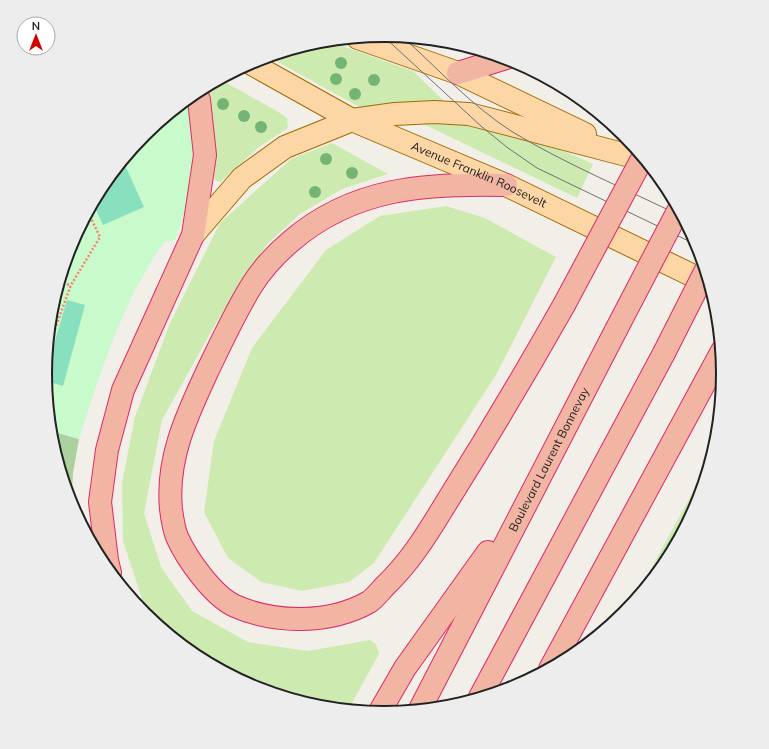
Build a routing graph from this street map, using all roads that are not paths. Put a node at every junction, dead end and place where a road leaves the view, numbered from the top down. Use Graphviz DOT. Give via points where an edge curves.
graph roads {
  1 [pos="371,43"];
  2 [pos="495,61"];
  3 [pos="256,67"];
  4 [pos="458,73"];
  5 [pos="199,99"];
  6 [pos="352,120"];
  7 [pos="636,157"];
  8 [pos="637,159"];
  9 [pos="640,163"];
  10 [pos="506,185"];
  11 [pos="676,215"];
  12 [pos="193,235"];
  13 [pos="702,277"];
  14 [pos="703,281"];
  15 [pos="716,362"];
  16 [pos="530,494"];
  17 [pos="105,555"];
  18 [pos="555,659"];
  19 [pos="483,692"];
  20 [pos="422,705"];
  21 [pos="383,707"];
  1 -- 4 [label="main road"];
  2 -- 4 [label="highway"];
  3 -- 6 [label="main road, Avenue Franklin Roosevelt"];
  4 -- 7 [label="main road"];
  5 -- 12 [label="highway" via="205,155"];
  6 -- 8 [label="main road" via="434,112 469,114"];
  6 -- 10 [label="main road, Avenue Franklin Roosevelt"];
  6 -- 12 [label="main road" via="285,147 242,178"];
  9 -- 10 [label="highway, bridge" via="492,431 412,557 370,601 331,616 276,618 233,605 202,579 176,536 170,483 175,451 185,419 217,350 252,284 278,253 305,229 331,213 358,201 408,189 464,184"];
  10 -- 14 [label="main road, Avenue Franklin Roosevelt"];
  11 -- 16 [label="highway, Boulevard Laurent Bonnevay, bridge"];
  12 -- 17 [label="highway" via="123,390 106,450 100,502"];
  13 -- 19 [label="highway, bridge"];
  15 -- 18 [label="highway"];
  16 -- 20 [label="highway, Boulevard Laurent Bonnevay"];
  16 -- 21 [label="highway" via="405,668"];
}
